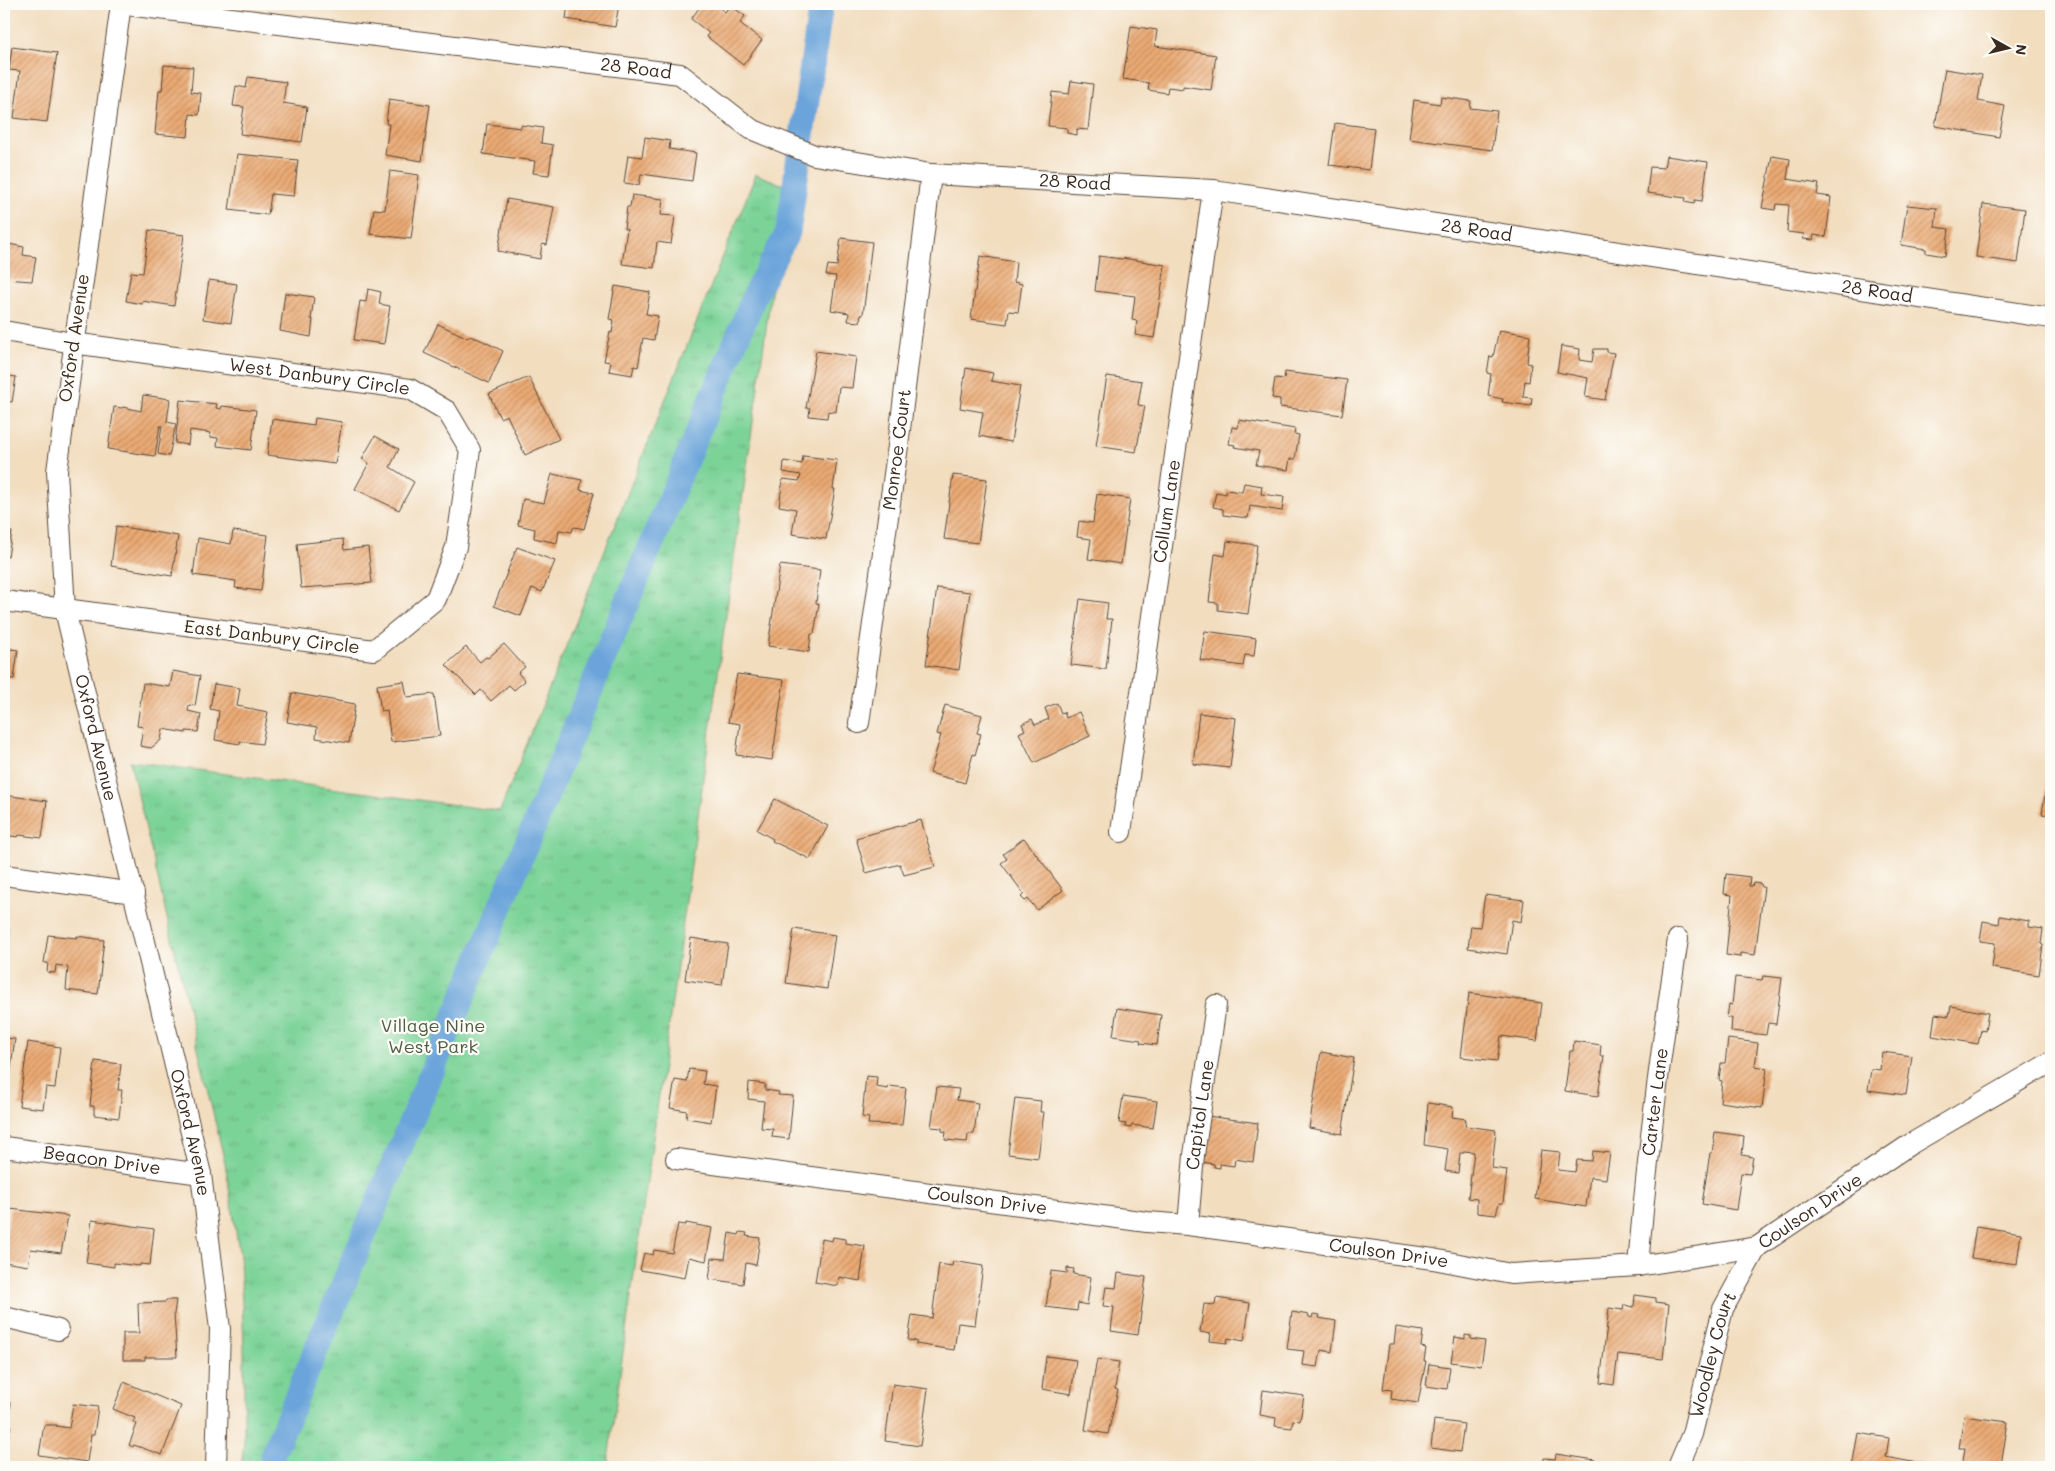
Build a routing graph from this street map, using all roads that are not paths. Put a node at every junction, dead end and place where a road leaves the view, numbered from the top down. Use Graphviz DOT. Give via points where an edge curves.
graph roads {
  1 [pos="120,4"];
  2 [pos="930,174"];
  3 [pos="1213,190"];
  4 [pos="2051,318"];
  5 [pos="4,331"];
  6 [pos="73,343"];
  7 [pos="456,547"];
  8 [pos="4,600"];
  9 [pos="65,610"];
  10 [pos="859,723"];
  11 [pos="1120,832"];
  12 [pos="4,875"];
  13 [pos="134,893"];
  14 [pos="1678,938"];
  15 [pos="1216,1005"];
  16 [pos="2051,1062"];
  17 [pos="4,1147"];
  18 [pos="676,1159"];
  19 [pos="201,1174"];
  20 [pos="1188,1225"];
  21 [pos="1757,1246"];
  22 [pos="1638,1266"];
  23 [pos="4,1317"];
  24 [pos="58,1330"];
  25 [pos="216,1467"];
  26 [pos="1678,1467"];
  1 -- 2 [label="street, 28 Road" via="680,74 751,128 814,156"];
  1 -- 6 [label="street, Oxford Avenue"];
  2 -- 3 [label="street, 28 Road"];
  2 -- 10 [label="street, Monroe Court" via="898,446"];
  3 -- 4 [label="street, 28 Road"];
  3 -- 11 [label="street, Collum Lane"];
  5 -- 6 [label="street, West Danbury Circle"];
  6 -- 7 [label="street, West Danbury Circle" via="410,389 447,411 470,450"];
  6 -- 9 [label="street, Oxford Avenue" via="57,470"];
  7 -- 9 [label="street, East Danbury Circle" via="436,599 374,650"];
  8 -- 9 [label="street, East Danbury Circle"];
  9 -- 13 [label="street, Oxford Avenue"];
  12 -- 13 [label="street"];
  13 -- 19 [label="street, Oxford Avenue"];
  14 -- 22 [label="street, Carter Lane" via="1646,1167"];
  15 -- 20 [label="street, Capitol Lane" via="1194,1155"];
  16 -- 21 [label="street, Coulson Drive" via="1909,1145"];
  17 -- 19 [label="street, Beacon Drive"];
  18 -- 20 [label="street, Coulson Drive"];
  19 -- 25 [label="street, Oxford Avenue" via="220,1329"];
  20 -- 22 [label="street, Coulson Drive" via="1433,1259 1511,1274"];
  21 -- 22 [label="street, Coulson Drive"];
  21 -- 26 [label="street, Woodley Court" via="1724,1309 1692,1434"];
  23 -- 24 [label="street"];
}
